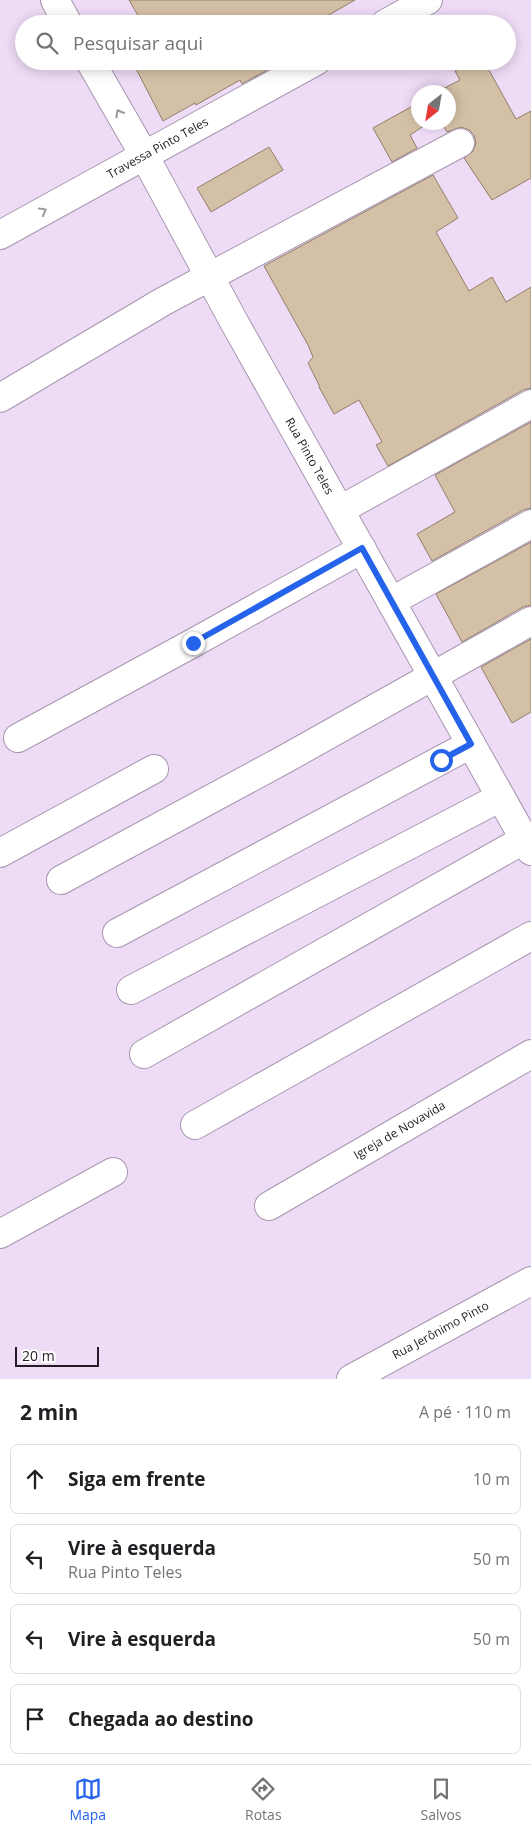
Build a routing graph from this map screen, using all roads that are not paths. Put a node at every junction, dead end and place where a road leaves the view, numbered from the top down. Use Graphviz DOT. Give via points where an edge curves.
graph roads {
  1 [pos="55,0"];
  2 [pos="428,0"];
  3 [pos="63,15"];
  4 [pos="401,15"];
  5 [pos="95,70"];
  6 [pos="300,70"];
  7 [pos="460,143"];
  8 [pos="144,155"];
  9 [pos="0,235"];
  10 [pos="210,276"];
  11 [pos="0,398"];
  12 [pos="531,404"];
  13 [pos="340,510"];
  14 [pos="531,524"];
  15 [pos="362,548"];
  16 [pos="392,601"];
  17 [pos="531,621"];
  18 [pos="432,675"];
  19 [pos="18,738"];
  20 [pos="471,744"];
  21 [pos="154,769"];
  22 [pos="501,797"];
  23 [pos="528,845"];
  24 [pos="0,852"];
  25 [pos="61,880"];
  26 [pos="117,933"];
  27 [pos="531,936"];
  28 [pos="131,990"];
  29 [pos="144,1054"];
  30 [pos="531,1054"];
  31 [pos="195,1125"];
  32 [pos="114,1172"];
  33 [pos="269,1206"];
  34 [pos="0,1234"];
  35 [pos="531,1281"];
  36 [pos="351,1379"];
  1 -- 3 [label="street"];
  2 -- 4 [label="street"];
  8 -- 5 [label="street, Rua Pinto Teles, one-way"];
  6 -- 8 [label="street, Travessa Pinto Teles"];
  7 -- 10 [label="street"];
  9 -- 8 [label="street, Travessa Pinto Teles, one-way"];
  8 -- 10 [label="street, Rua Pinto Teles"];
  10 -- 11 [label="street"];
  10 -- 13 [label="street, Rua Pinto Teles"];
  12 -- 13 [label="street"];
  13 -- 15 [label="street, Rua Pinto Teles"];
  14 -- 16 [label="street"];
  15 -- 16 [label="street, Rua Pinto Teles"];
  15 -- 19 [label="street"];
  16 -- 18 [label="street, Rua Pinto Teles"];
  17 -- 18 [label="street"];
  18 -- 20 [label="street, Rua Pinto Teles"];
  18 -- 25 [label="street"];
  20 -- 22 [label="street, Rua Pinto Teles"];
  20 -- 26 [label="street"];
  21 -- 24 [label="street"];
  22 -- 23 [label="street, Rua Pinto Teles"];
  22 -- 28 [label="street"];
  23 -- 29 [label="street"];
  27 -- 31 [label="street"];
  30 -- 33 [label="street, Igreja de Novavida"];
  32 -- 34 [label="street"];
  35 -- 36 [label="street, Rua Jerônimo Pinto"];
}
